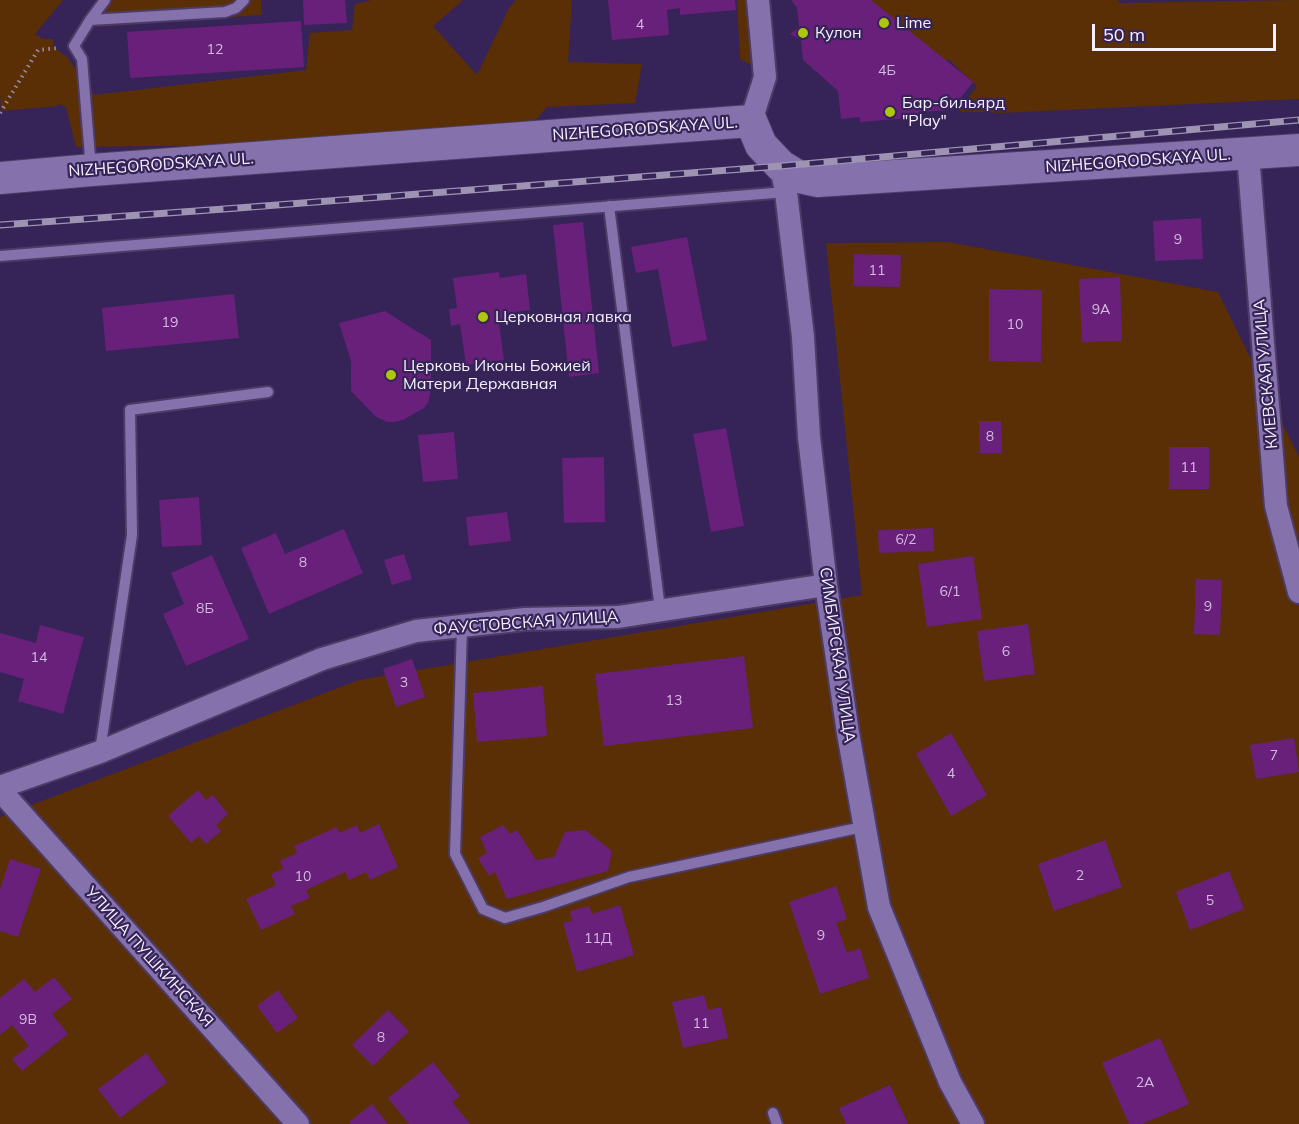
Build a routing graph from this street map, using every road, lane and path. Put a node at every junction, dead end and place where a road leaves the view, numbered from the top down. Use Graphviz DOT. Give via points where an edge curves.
graph roads {
  1 [pos="105,0"];
  2 [pos="244,0"];
  3 [pos="758,0"];
  4 [pos="90,20"];
  5 [pos="74,46"];
  6 [pos="0,113"];
  7 [pos="751,121"];
  8 [pos="1299,150"];
  9 [pos="1248,154"];
  10 [pos="92,170"];
  11 [pos="0,178"];
  12 [pos="783,179"];
  13 [pos="609,206"];
  14 [pos="0,256"];
  15 [pos="268,392"];
  16 [pos="1297,579"];
  17 [pos="826,585"];
  18 [pos="660,609"];
  19 [pos="462,627"];
  20 [pos="100,752"];
  21 [pos="0,788"];
  22 [pos="853,829"];
  23 [pos="298,1124"];
  24 [pos="973,1124"];
  1 -- 4 [label="lane"];
  2 -- 4 [label="lane" via="225,12"];
  3 -- 7 [label="street" via="765,77"];
  4 -- 5 [label="lane"];
  5 -- 6 [label="path" via="38,50"];
  5 -- 10 [label="lane" via="82,59"];
  7 -- 10 [label="street, NIZHEGORODSKAYA UL."];
  7 -- 12 [label="street, NIZHEGORODSKAYA UL."];
  8 -- 9 [label="street, NIZHEGORODSKAYA UL."];
  9 -- 12 [label="street, NIZHEGORODSKAYA UL." via="817,182 799,177"];
  9 -- 16 [label="street, КИЕВСКАЯ УЛИЦА" via="1276,506"];
  10 -- 11 [label="street, NIZHEGORODSKAYA UL."];
  12 -- 13 [label="lane"];
  12 -- 17 [label="street, СИМБИРСКАЯ УЛИЦА" via="803,337 809,437"];
  13 -- 14 [label="lane"];
  13 -- 18 [label="lane"];
  15 -- 20 [label="lane" via="129,410 132,535"];
  17 -- 18 [label="street, ФАУСТОВСКАЯ УЛИЦА"];
  17 -- 24 [label="street, СИМБИРСКАЯ УЛИЦА" via="879,908 951,1082"];
  18 -- 19 [label="street, ФАУСТОВСКАЯ УЛИЦА" via="618,617 525,619"];
  19 -- 20 [label="street, ФАУСТОВСКАЯ УЛИЦА" via="416,631 322,659"];
  19 -- 22 [label="lane" via="454,854 483,909 505,918 629,876"];
  20 -- 21 [label="street, ФАУСТОВСКАЯ УЛИЦА"];
  21 -- 23 [label="street, УЛИЦА ПУШКИНСКАЯ"];
}
